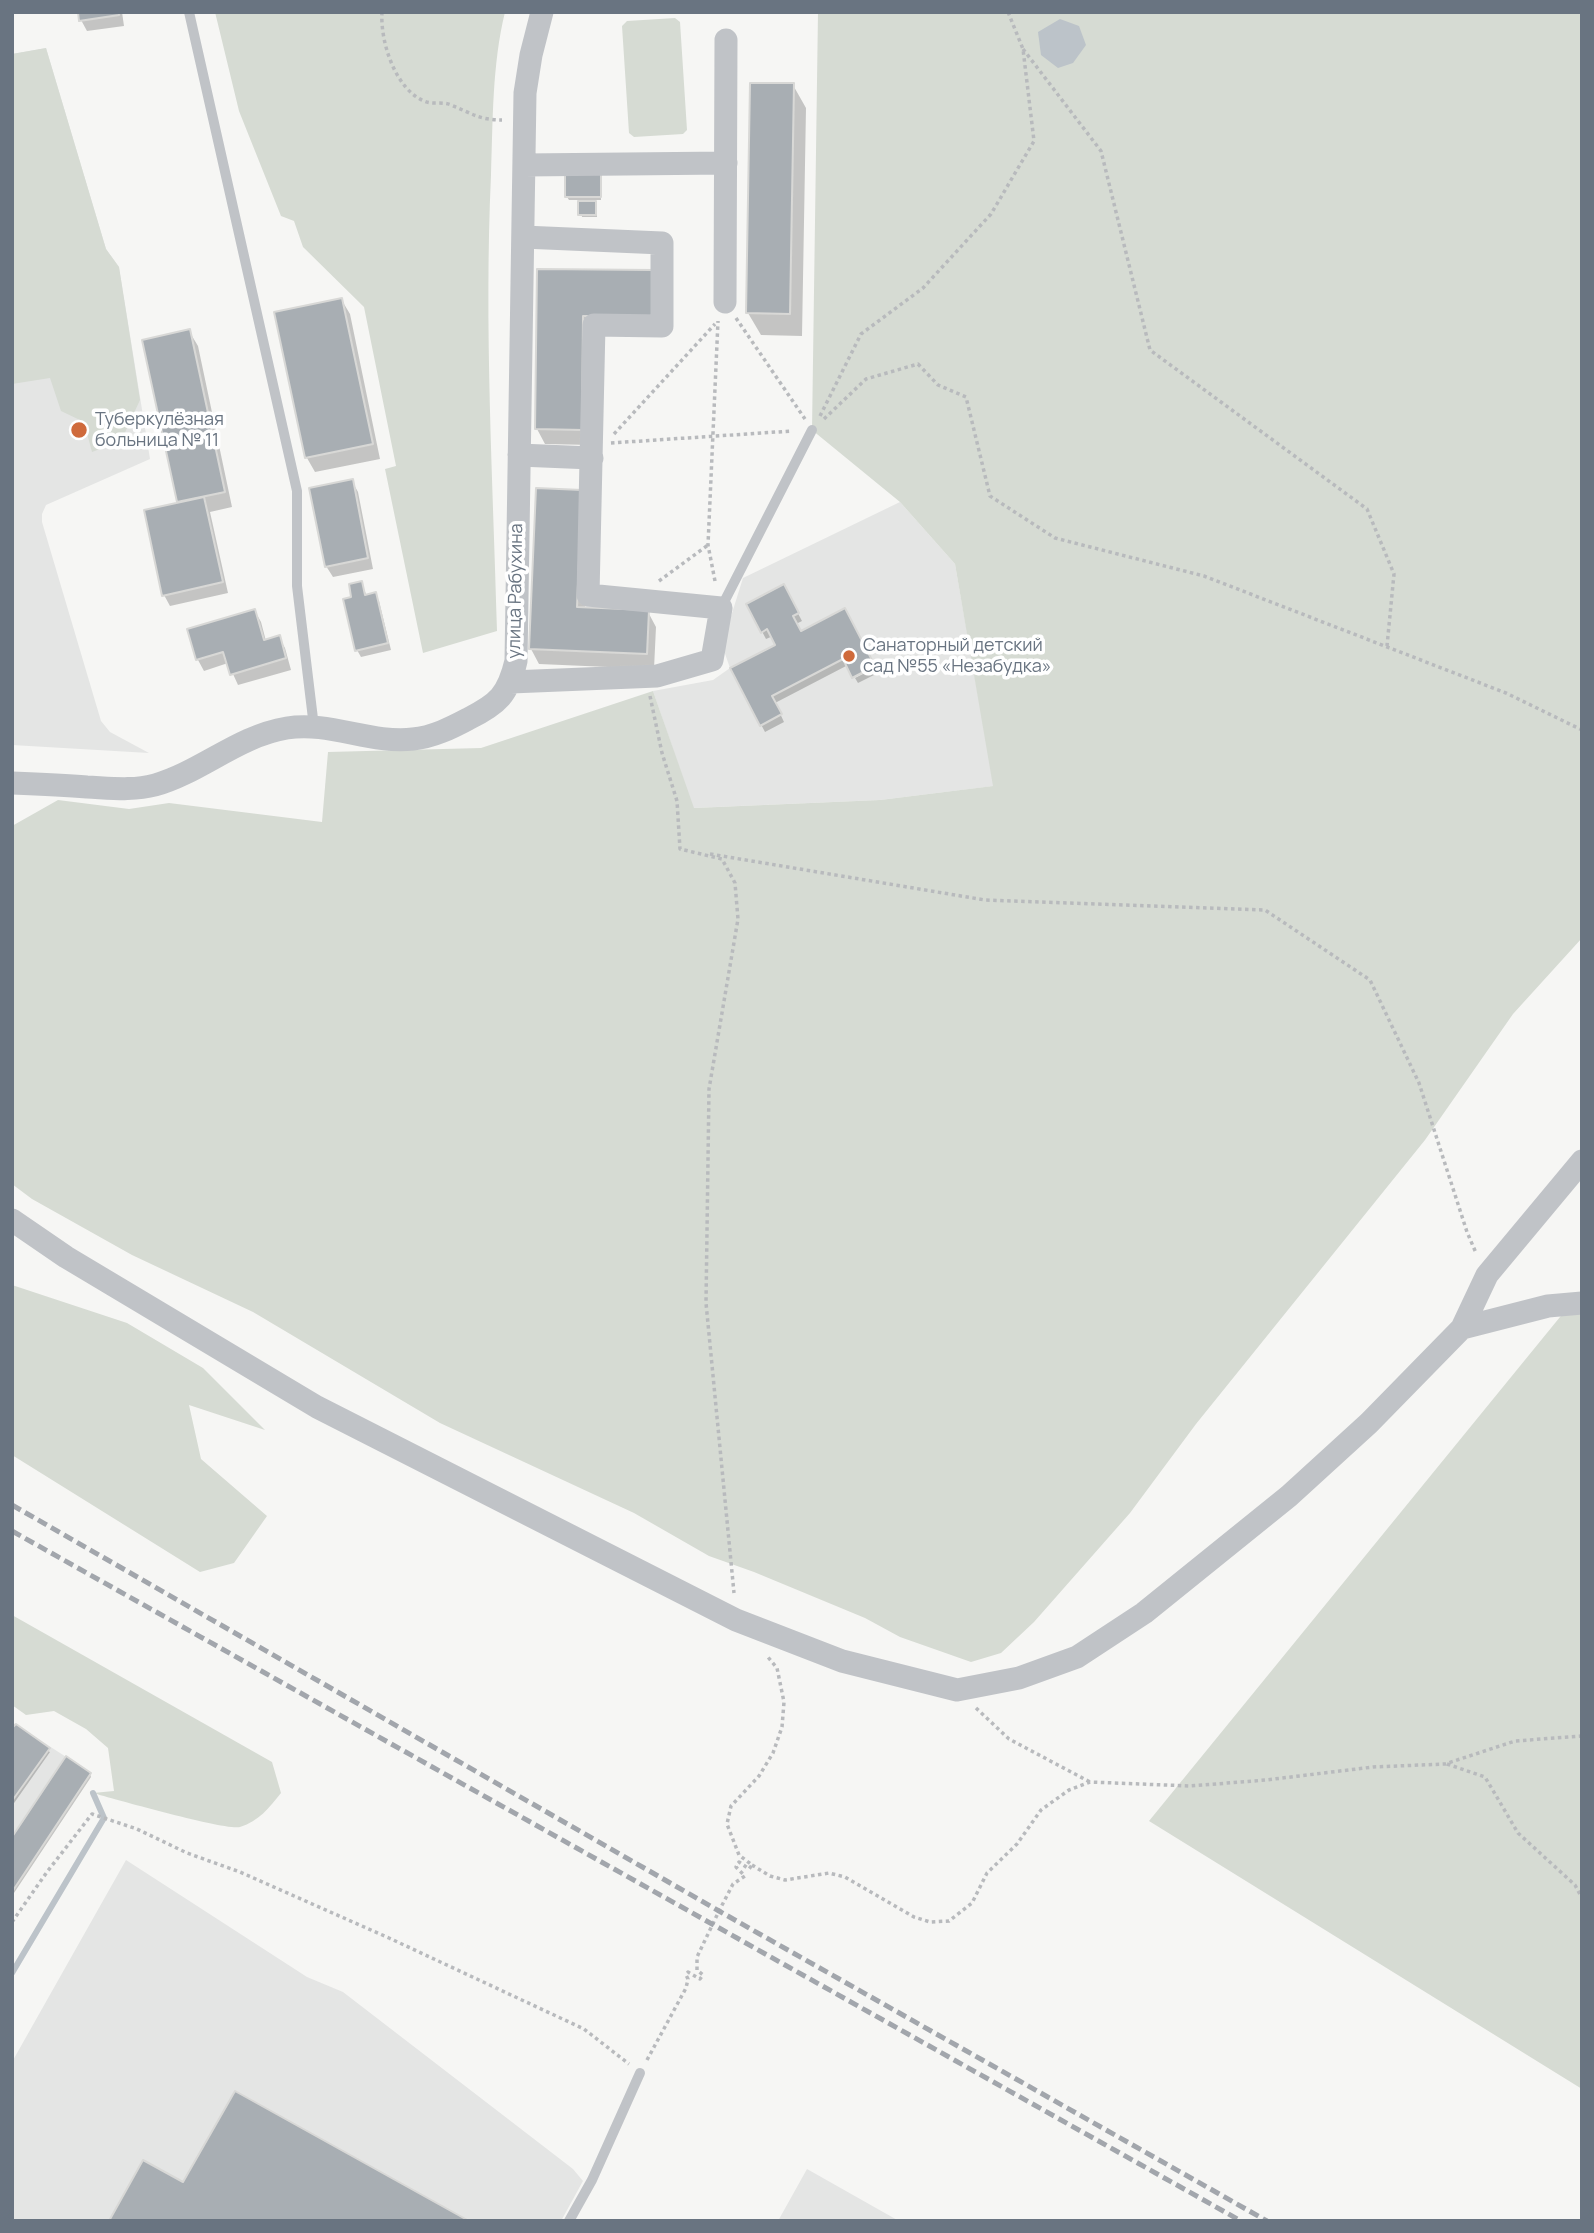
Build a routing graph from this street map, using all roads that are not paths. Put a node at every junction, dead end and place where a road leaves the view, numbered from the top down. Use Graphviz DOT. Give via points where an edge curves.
graph roads {
  1 [pos="189,12"];
  2 [pos="542,12"];
  3 [pos="726,40"];
  4 [pos="726,163"];
  5 [pos="524,165"];
  6 [pos="523,237"];
  7 [pos="721,312"];
  8 [pos="812,430"];
  9 [pos="519,456"];
  10 [pos="592,458"];
  11 [pos="721,608"];
  12 [pos="511,682"];
  13 [pos="314,727"];
  14 [pos="12,783"];
  15 [pos="1582,1161"];
  16 [pos="12,1220"];
  17 [pos="1582,1303"];
  18 [pos="1462,1328"];
  19 [pos="640,2073"];
  20 [pos="569,2221"];
  1 -- 13 [label="lane" via="297,491 296,586"];
  2 -- 5 [label="street, улица Рабухина" via="526,93"];
  3 -- 4 [label="street"];
  4 -- 5 [label="street"];
  4 -- 7 [label="street"];
  5 -- 6 [label="street, улица Рабухина"];
  6 -- 9 [label="street, улица Рабухина"];
  6 -- 10 [label="street" via="662,243 662,326 594,325"];
  8 -- 11 [label="lane"];
  9 -- 10 [label="street"];
  9 -- 12 [label="street, улица Рабухина" via="516,662"];
  10 -- 11 [label="street" via="588,595"];
  11 -- 12 [label="street" via="712,660 648,677"];
  12 -- 13 [label="street, улица Рабухина" via="502,698 483,712 443,731 412,739"];
  13 -- 14 [label="street, улица Рабухина" via="286,728 253,739 154,786 128,790"];
  15 -- 18 [label="street" via="1487,1275"];
  16 -- 18 [label="street" via="317,1407 736,1620 842,1661 957,1690 1019,1678 1077,1657 1144,1613 1289,1496"];
  17 -- 18 [label="street" via="1548,1306"];
  19 -- 20 [label="lane"];
}
